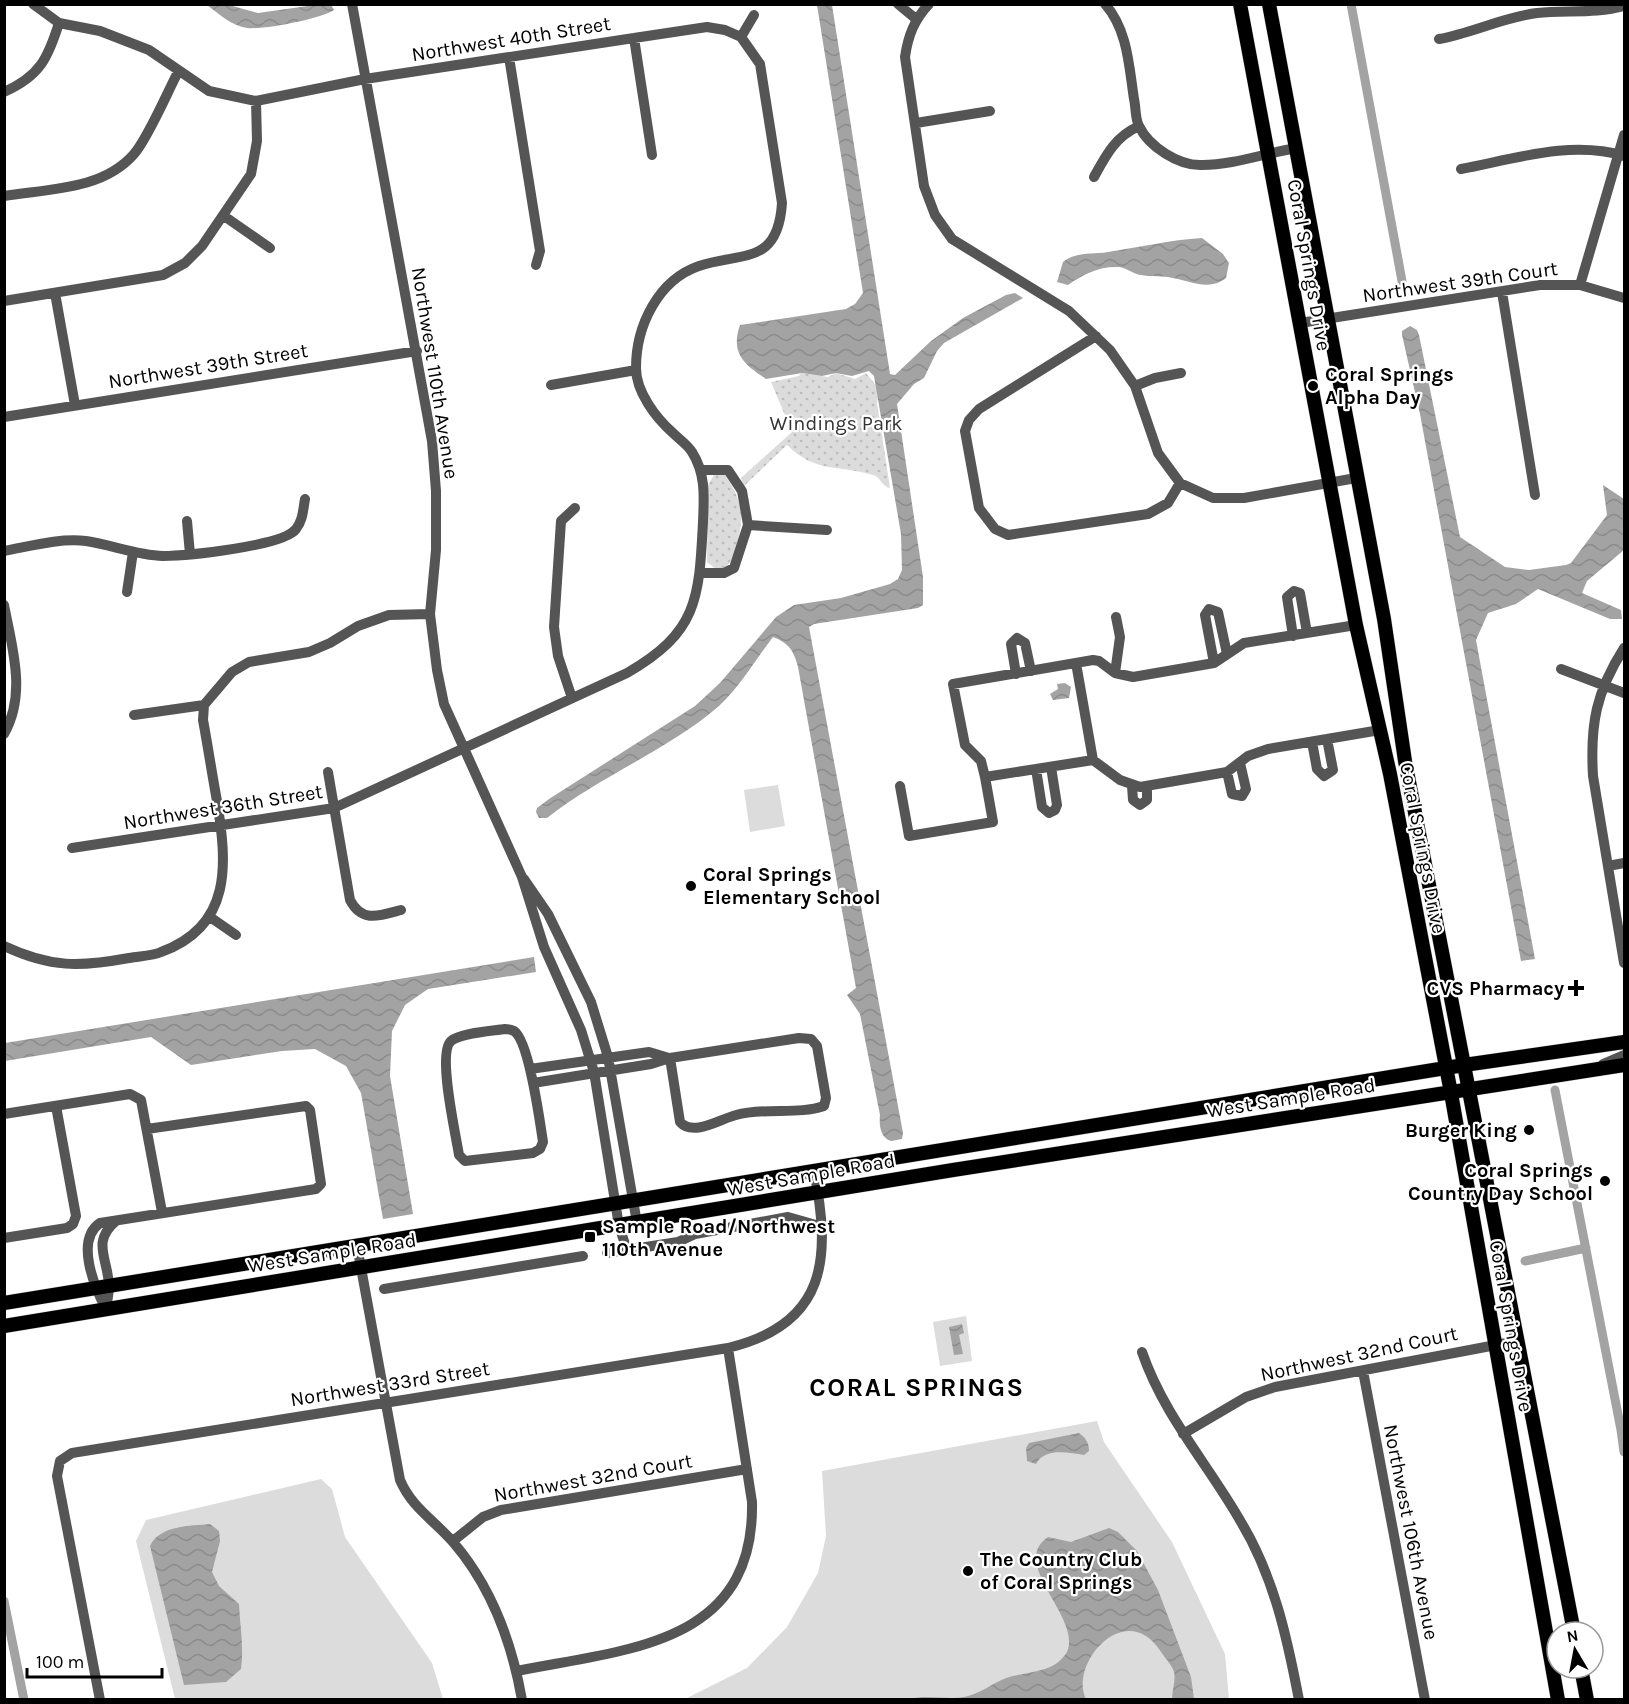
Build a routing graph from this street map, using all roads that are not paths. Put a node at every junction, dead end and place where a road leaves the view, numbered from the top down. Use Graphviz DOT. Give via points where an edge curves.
graph roads {
  1 [pos="33,4"];
  2 [pos="352,4"];
  3 [pos="898,4"];
  4 [pos="929,4"];
  5 [pos="1105,4"];
  6 [pos="1240,4"];
  7 [pos="1269,4"];
  8 [pos="1624,6"];
  9 [pos="754,15"];
  10 [pos="916,19"];
  11 [pos="59,23"];
  12 [pos="634,38"];
  13 [pos="741,38"];
  14 [pos="1439,39"];
  15 [pos="509,57"];
  16 [pos="178,72"];
  17 [pos="365,79"];
  18 [pos="4,92"];
  19 [pos="256,101"];
  20 [pos="990,111"];
  21 [pos="915,123"];
  22 [pos="1139,126"];
  23 [pos="1624,135"];
  24 [pos="1297,148"];
  25 [pos="1269,152"];
  26 [pos="652,155"];
  27 [pos="1621,155"];
  28 [pos="1461,169"];
  29 [pos="1094,177"];
  30 [pos="4,196"];
  31 [pos="224,216"];
  32 [pos="270,248"];
  33 [pos="536,265"];
  34 [pos="1580,285"];
  35 [pos="1502,291"];
  36 [pos="55,293"];
  37 [pos="1624,298"];
  38 [pos="4,301"];
  39 [pos="1327,319"];
  40 [pos="1300,322"];
  41 [pos="1096,336"];
  42 [pos="417,351"];
  43 [pos="636,370"];
  44 [pos="1181,373"];
  45 [pos="551,385"];
  46 [pos="1135,386"];
  47 [pos="75,405"];
  48 [pos="4,417"];
  49 [pos="702,470"];
  50 [pos="1356,478"];
  51 [pos="1180,483"];
  52 [pos="1329,483"];
  53 [pos="1535,495"];
  54 [pos="305,499"];
  55 [pos="575,508"];
  56 [pos="187,521"];
  57 [pos="748,525"];
  58 [pos="827,530"];
  59 [pos="4,551"];
  60 [pos="133,552"];
  61 [pos="190,554"];
  62 [pos="700,573"];
  63 [pos="127,592"];
  64 [pos="4,605"];
  65 [pos="430,614"];
  66 [pos="1116,617"];
  67 [pos="1356,625"];
  68 [pos="1307,633"];
  69 [pos="1293,636"];
  70 [pos="1624,648"];
  71 [pos="1227,654"];
  72 [pos="1076,663"];
  73 [pos="1214,663"];
  74 [pos="10,666"];
  75 [pos="1561,669"];
  76 [pos="1030,671"];
  77 [pos="1115,673"];
  78 [pos="1016,674"];
  79 [pos="1602,685"];
  80 [pos="1624,693"];
  81 [pos="572,698"];
  82 [pos="204,705"];
  83 [pos="134,715"];
  84 [pos="1380,730"];
  85 [pos="4,734"];
  86 [pos="1327,739"];
  87 [pos="1312,742"];
  88 [pos="463,749"];
  89 [pos="1093,760"];
  90 [pos="1240,763"];
  91 [pos="1051,766"];
  92 [pos="1036,769"];
  93 [pos="328,772"];
  94 [pos="1227,772"];
  95 [pos="985,777"];
  96 [pos="900,786"];
  97 [pos="1132,786"];
  98 [pos="1146,786"];
  99 [pos="334,808"];
  100 [pos="221,826"];
  101 [pos="72,848"];
  102 [pos="1624,863"];
  103 [pos="1608,866"];
  104 [pos="522,877"];
  105 [pos="401,910"];
  106 [pos="210,917"];
  107 [pos="236,936"];
  108 [pos="4,946"];
  109 [pos="1624,963"];
  110 [pos="1624,1042"];
  111 [pos="1624,1055"];
  112 [pos="608,1057"];
  113 [pos="590,1058"];
  114 [pos="670,1058"];
  115 [pos="1464,1065"];
  116 [pos="1624,1065"];
  117 [pos="1446,1068"];
  118 [pos="530,1069"];
  119 [pos="1589,1070"];
  120 [pos="610,1071"];
  121 [pos="594,1072"];
  122 [pos="533,1083"];
  123 [pos="1468,1090"];
  124 [pos="1451,1093"];
  125 [pos="56,1106"];
  126 [pos="4,1114"];
  127 [pos="147,1129"];
  128 [pos="814,1171"];
  129 [pos="818,1194"];
  130 [pos="633,1200"];
  131 [pos="615,1204"];
  132 [pos="162,1212"];
  133 [pos="637,1223"];
  134 [pos="619,1226"];
  135 [pos="823,1227"];
  136 [pos="4,1238"];
  137 [pos="357,1246"];
  138 [pos="627,1250"];
  139 [pos="607,1253"];
  140 [pos="583,1256"];
  141 [pos="361,1268"];
  142 [pos="102,1287"];
  143 [pos="384,1289"];
  144 [pos="4,1303"];
  145 [pos="106,1309"];
  146 [pos="4,1326"];
  147 [pos="1517,1341"];
  148 [pos="1494,1345"];
  149 [pos="728,1348"];
  150 [pos="1142,1352"];
  151 [pos="1363,1371"];
  152 [pos="385,1403"];
  153 [pos="1183,1434"];
  154 [pos="747,1469"];
  155 [pos="453,1541"];
  156 [pos="1572,1620"];
  157 [pos="518,1671"];
  158 [pos="1583,1680"];
  159 [pos="100,1700"];
  160 [pos="522,1700"];
  161 [pos="1299,1700"];
  162 [pos="1425,1700"];
  163 [pos="1558,1700"];
  164 [pos="1587,1700"];
  1 -- 11 [label="street"];
  2 -- 17 [label="street, Northwest 110th Avenue"];
  3 -- 10 [label="street"];
  4 -- 10 [label="street"];
  5 -- 22 [label="street" via="1126,45"];
  6 -- 25 [label="main road, Coral Springs Drive"];
  7 -- 24 [label="main road, Coral Springs Drive"];
  8 -- 14 [label="street" via="1529,15"];
  9 -- 13 [label="street"];
  10 -- 21 [label="street" via="905,57"];
  11 -- 16 [label="street" via="100,31 149,50"];
  11 -- 18 [label="street" via="39,69 25,83"];
  12 -- 13 [label="street, Northwest 40th Street" via="707,27"];
  12 -- 15 [label="street, Northwest 40th Street"];
  12 -- 26 [label="street"];
  13 -- 43 [label="street" via="760,64 781,217 774,237 764,248 749,256 699,267 681,275 662,292 647,314"];
  15 -- 17 [label="street, Northwest 40th Street"];
  15 -- 33 [label="street" via="540,251"];
  16 -- 19 [label="street" via="209,91"];
  16 -- 30 [label="street" via="134,154 109,173 88,183"];
  17 -- 19 [label="street, Northwest 40th Street"];
  17 -- 42 [label="street, Northwest 110th Avenue"];
  19 -- 31 [label="street" via="257,141 251,174"];
  20 -- 21 [label="street"];
  21 -- 41 [label="street" via="924,186 935,215 952,238 1069,311"];
  22 -- 25 [label="street" via="1159,149 1200,166"];
  22 -- 29 [label="street" via="1124,133 1113,145"];
  23 -- 27 [label="street"];
  24 -- 25 [label="street"];
  24 -- 39 [label="main road, Coral Springs Drive"];
  25 -- 40 [label="main road, Coral Springs Drive"];
  27 -- 28 [label="street" via="1587,149 1560,150"];
  27 -- 34 [label="street"];
  31 -- 32 [label="street"];
  31 -- 36 [label="street" via="185,263 163,275"];
  34 -- 35 [label="street, Northwest 39th Court" via="1540,285"];
  34 -- 37 [label="street, Northwest 39th Court"];
  35 -- 39 [label="street, Northwest 39th Court"];
  35 -- 53 [label="street"];
  36 -- 38 [label="street"];
  36 -- 47 [label="street"];
  39 -- 40 [label="street, Northwest 39th Court"];
  39 -- 50 [label="main road, Coral Springs Drive"];
  40 -- 52 [label="main road, Coral Springs Drive"];
  41 -- 46 [label="street"];
  41 -- 51 [label="street" via="979,409 969,420 965,431 979,508 995,529 1008,535 1148,514 1167,503"];
  42 -- 47 [label="street, Northwest 39th Street"];
  42 -- 65 [label="street, Northwest 110th Avenue" via="436,491"];
  43 -- 45 [label="street"];
  43 -- 49 [label="street" via="656,417 691,450"];
  44 -- 46 [label="street"];
  46 -- 51 [label="street" via="1158,453"];
  47 -- 48 [label="street, Northwest 39th Street"];
  49 -- 57 [label="street" via="722,469 732,474 742,491"];
  49 -- 62 [label="street, Northwest 36th Street"];
  50 -- 52 [label="street"];
  50 -- 115 [label="main road, Coral Springs Drive"];
  51 -- 52 [label="street" via="1212,498 1244,498"];
  52 -- 67 [label="main road, Coral Springs Drive"];
  54 -- 61 [label="street" via="295,531 280,541"];
  55 -- 81 [label="street" via="561,521 554,608 558,656"];
  56 -- 61 [label="street"];
  57 -- 58 [label="street"];
  57 -- 62 [label="street" via="734,568 724,573"];
  59 -- 60 [label="street" via="61,541 86,541"];
  60 -- 61 [label="street"];
  60 -- 63 [label="street"];
  62 -- 81 [label="street, Northwest 36th Street" via="694,606 657,656"];
  64 -- 74 [label="street"];
  65 -- 82 [label="street" via="389,615 358,626 309,652 249,662 232,672"];
  65 -- 88 [label="street, Northwest 110th Avenue" via="444,705"];
  66 -- 77 [label="street" via="1120,637"];
  67 -- 68 [label="street"];
  67 -- 84 [label="main road, Coral Springs Drive"];
  68 -- 69 [label="street"];
  68 -- 69 [label="street" via="1300,593 1294,591 1287,597"];
  69 -- 71 [label="street" via="1244,643"];
  70 -- 79 [label="street"];
  71 -- 73 [label="street"];
  71 -- 73 [label="street" via="1218,612 1209,609 1205,618"];
  72 -- 76 [label="street"];
  72 -- 77 [label="street" via="1099,661"];
  72 -- 89 [label="street"];
  73 -- 77 [label="street" via="1133,677"];
  74 -- 85 [label="street" via="17,697"];
  75 -- 79 [label="street"];
  76 -- 78 [label="street"];
  76 -- 78 [label="street" via="1025,643 1017,638 1011,644"];
  78 -- 95 [label="street" via="953,684 965,745 981,761"];
  79 -- 80 [label="street"];
  79 -- 103 [label="street" via="1596,704 1592,751"];
  81 -- 88 [label="street, Northwest 36th Street"];
  82 -- 83 [label="street"];
  82 -- 100 [label="street" via="203,720"];
  84 -- 86 [label="street"];
  84 -- 117 [label="main road, Coral Springs Drive"];
  86 -- 87 [label="street"];
  86 -- 87 [label="street" via="1333,770 1324,776 1317,769"];
  87 -- 90 [label="street" via="1268,749"];
  88 -- 99 [label="street, Northwest 36th Street"];
  88 -- 104 [label="street, Northwest 110th Avenue"];
  89 -- 91 [label="street"];
  89 -- 97 [label="street"];
  90 -- 94 [label="street"];
  90 -- 94 [label="street" via="1245,789 1242,796 1232,794"];
  91 -- 92 [label="street"];
  91 -- 92 [label="street" via="1057,805 1049,813 1042,807"];
  92 -- 95 [label="street"];
  93 -- 99 [label="street"];
  94 -- 98 [label="street"];
  95 -- 96 [label="street" via="993,822 909,836"];
  97 -- 98 [label="street"];
  97 -- 98 [label="street" via="1132,800 1140,805 1147,800"];
  99 -- 100 [label="street, Northwest 36th Street"];
  99 -- 105 [label="street" via="355,910 363,917 375,917"];
  100 -- 101 [label="street, Northwest 36th Street"];
  100 -- 106 [label="street" via="225,858 221,891"];
  102 -- 103 [label="street"];
  103 -- 109 [label="street"];
  104 -- 112 [label="street, Northwest 110th Avenue" via="548,914 586,992"];
  104 -- 113 [label="street, Northwest 110th Avenue" via="544,947 575,1013"];
  106 -- 107 [label="street"];
  106 -- 108 [label="street" via="187,938 161,952 113,961 71,964 33,960"];
  110 -- 115 [label="main road, West Sample Road"];
  111 -- 119 [label="street"];
  112 -- 113 [label="street"];
  112 -- 114 [label="street" via="649,1052"];
  112 -- 120 [label="street, Northwest 110th Avenue"];
  113 -- 118 [label="street"];
  113 -- 121 [label="street, Northwest 110th Avenue"];
  114 -- 114 [label="street" via="684,1127 694,1129 737,1114 769,1109 824,1106 817,1046 811,1039"];
  114 -- 120 [label="street"];
  115 -- 117 [label="main road, West Sample Road"];
  115 -- 123 [label="main road, Coral Springs Drive"];
  116 -- 119 [label="main road, West Sample Road"];
  117 -- 124 [label="main road, Coral Springs Drive"];
  117 -- 128 [label="main road, West Sample Road"];
  118 -- 122 [label="street"];
  118 -- 122 [label="street" via="515,1032 505,1029 456,1037 449,1042 446,1050 450,1100 459,1155 465,1161 540,1149 543,1142"];
  119 -- 123 [label="main road, West Sample Road"];
  120 -- 121 [label="street"];
  120 -- 130 [label="street, Northwest 110th Avenue"];
  121 -- 122 [label="street"];
  121 -- 131 [label="street, Northwest 110th Avenue"];
  123 -- 124 [label="main road, West Sample Road"];
  123 -- 147 [label="main road, Coral Springs Drive"];
  124 -- 129 [label="main road, West Sample Road"];
  124 -- 148 [label="main road, Coral Springs Drive"];
  125 -- 126 [label="street"];
  125 -- 127 [label="street" via="130,1094 141,1100"];
  125 -- 136 [label="street" via="76,1216 73,1224"];
  127 -- 132 [label="street"];
  127 -- 132 [label="street" via="297,1105 310,1110 321,1184 316,1189"];
  128 -- 129 [label="street, Northwest 33rd Street"];
  128 -- 130 [label="main road, West Sample Road"];
  129 -- 133 [label="main road, West Sample Road"];
  129 -- 135 [label="street, Northwest 33rd Street"];
  130 -- 131 [label="main road, West Sample Road"];
  130 -- 133 [label="street, Northwest 110th Avenue"];
  131 -- 134 [label="street, Northwest 110th Avenue"];
  131 -- 137 [label="main road, West Sample Road"];
  132 -- 142 [label="street" via="100,1223 91,1230 87,1240"];
  133 -- 134 [label="main road, West Sample Road"];
  134 -- 138 [label="street, Northwest 110th Avenue"];
  134 -- 141 [label="main road, West Sample Road"];
  135 -- 138 [label="street" via="788,1217"];
  135 -- 149 [label="street, Northwest 33rd Street" via="818,1277 807,1299 773,1332"];
  137 -- 141 [label="street"];
  137 -- 142 [label="main road, West Sample Road"];
  138 -- 139 [label="street"];
  140 -- 143 [label="street"];
  141 -- 145 [label="main road, West Sample Road"];
  141 -- 152 [label="street"];
  142 -- 144 [label="main road, West Sample Road"];
  142 -- 145 [label="street"];
  145 -- 146 [label="main road, West Sample Road"];
  147 -- 148 [label="street, Northwest 32nd Court"];
  147 -- 156 [label="main road, Coral Springs Drive"];
  148 -- 151 [label="street, Northwest 32nd Court"];
  148 -- 163 [label="main road, Coral Springs Drive"];
  149 -- 152 [label="street, Northwest 33rd Street"];
  149 -- 154 [label="street"];
  150 -- 153 [label="street" via="1153,1384"];
  151 -- 153 [label="street, Northwest 32nd Court" via="1275,1387 1246,1397"];
  151 -- 162 [label="street, Northwest 106th Avenue"];
  152 -- 155 [label="street" via="400,1480 407,1495"];
  152 -- 159 [label="street, Northwest 33rd Street" via="72,1453 60,1461 57,1476"];
  153 -- 161 [label="street" via="1241,1521 1258,1554 1282,1620"];
  154 -- 155 [label="street, Northwest 32nd Court" via="501,1510 483,1517"];
  154 -- 157 [label="street" via="752,1514 749,1549 737,1578 719,1604 672,1636"];
  155 -- 157 [label="street" via="489,1596"];
  157 -- 160 [label="street"];
  158 -- 164 [label="main road"];
}
